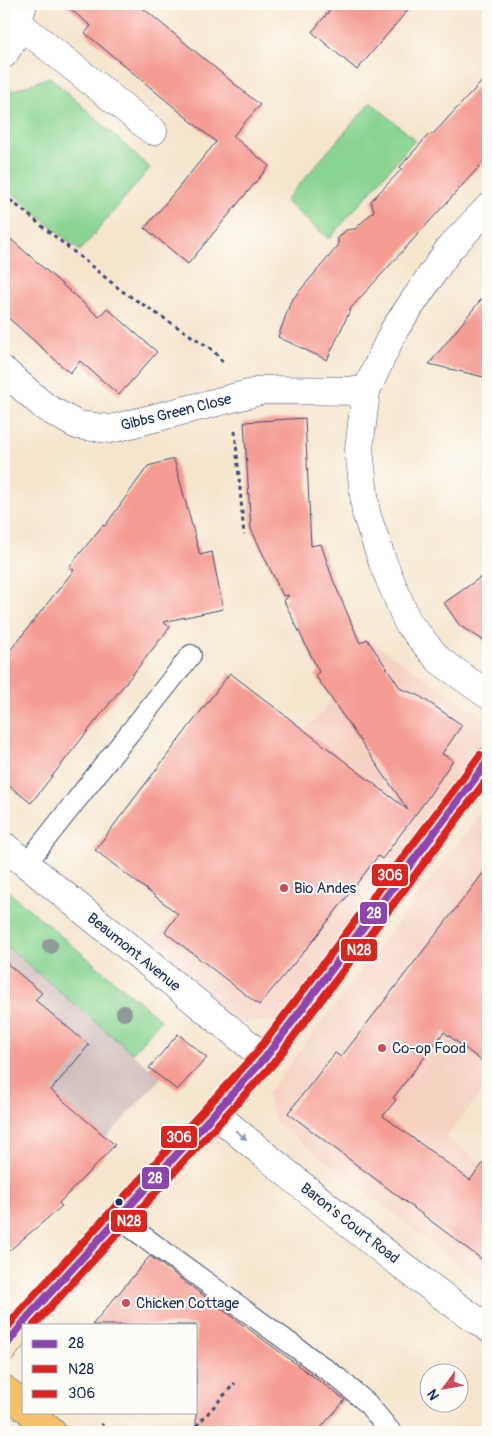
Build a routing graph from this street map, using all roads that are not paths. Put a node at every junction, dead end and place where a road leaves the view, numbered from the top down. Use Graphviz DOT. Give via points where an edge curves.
graph roads {
  1 [pos="21,14"];
  2 [pos="4,54"];
  3 [pos="153,131"];
  4 [pos="488,208"];
  5 [pos="4,371"];
  6 [pos="366,391"];
  7 [pos="191,655"];
  8 [pos="488,695"];
  9 [pos="488,761"];
  10 [pos="4,846"];
  11 [pos="26,864"];
  12 [pos="264,1058"];
  13 [pos="214,1113"];
  14 [pos="119,1218"];
  15 [pos="22,1324"];
  16 [pos="22,1325"];
  17 [pos="488,1328"];
  18 [pos="4,1348"];
  19 [pos="4,1389"];
  20 [pos="22,1405"];
  21 [pos="32,1414"];
  22 [pos="52,1432"];
  23 [pos="391,1432"];
  1 -- 2 [label="street"];
  1 -- 3 [label="street"];
  4 -- 6 [label="street" via="449,249 394,330"];
  5 -- 6 [label="street, Gibbs Green Close" via="45,407 76,425 111,429 264,390"];
  6 -- 8 [label="street" via="359,449 366,513 382,563 408,622 439,660"];
  7 -- 11 [label="lane"];
  9 -- 12 [label="main road"];
  10 -- 11 [label="street, Beaumont Avenue"];
  11 -- 12 [label="street, Beaumont Avenue"];
  12 -- 13 [label="main road"];
  13 -- 14 [label="main road"];
  13 -- 17 [label="street, Baron's Court Road, one-way" via="454,1305"];
  14 -- 15 [label="main road"];
  14 -- 23 [label="lane" via="338,1378 367,1402"];
  16 -- 18 [label="main road"];
  19 -- 20 [label="highway"];
  21 -- 22 [label="highway"];
}
